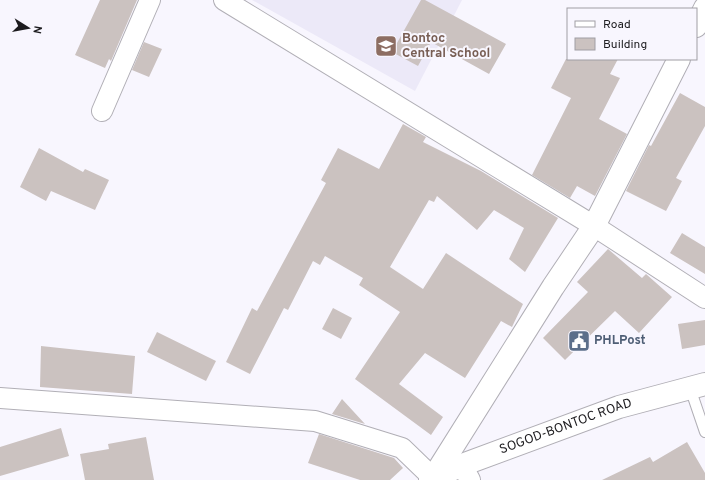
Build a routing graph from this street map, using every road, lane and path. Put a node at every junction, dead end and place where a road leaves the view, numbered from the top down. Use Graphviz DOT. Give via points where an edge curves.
graph roads {
  1 [pos="150,0"];
  2 [pos="224,0"];
  3 [pos="705,8"];
  4 [pos="697,24"];
  5 [pos="678,60"];
  6 [pos="102,111"];
  7 [pos="594,226"];
  8 [pos="705,298"];
  9 [pos="697,386"];
  10 [pos="0,398"];
  11 [pos="705,432"];
  12 [pos="466,473"];
  13 [pos="431,479"];
  1 -- 6 [label="street"];
  2 -- 7 [label="street"];
  3 -- 4 [label="street"];
  5 -- 7 [label="street"];
  7 -- 8 [label="street"];
  7 -- 13 [label="street"];
  9 -- 11 [label="lane"];
  9 -- 12 [label="street, SOGOD-BONTOC ROAD" via="619,407"];
  10 -- 13 [label="street" via="314,421 402,448"];
  12 -- 13 [label="street, SOGOD-BONTOC ROAD"];
}
